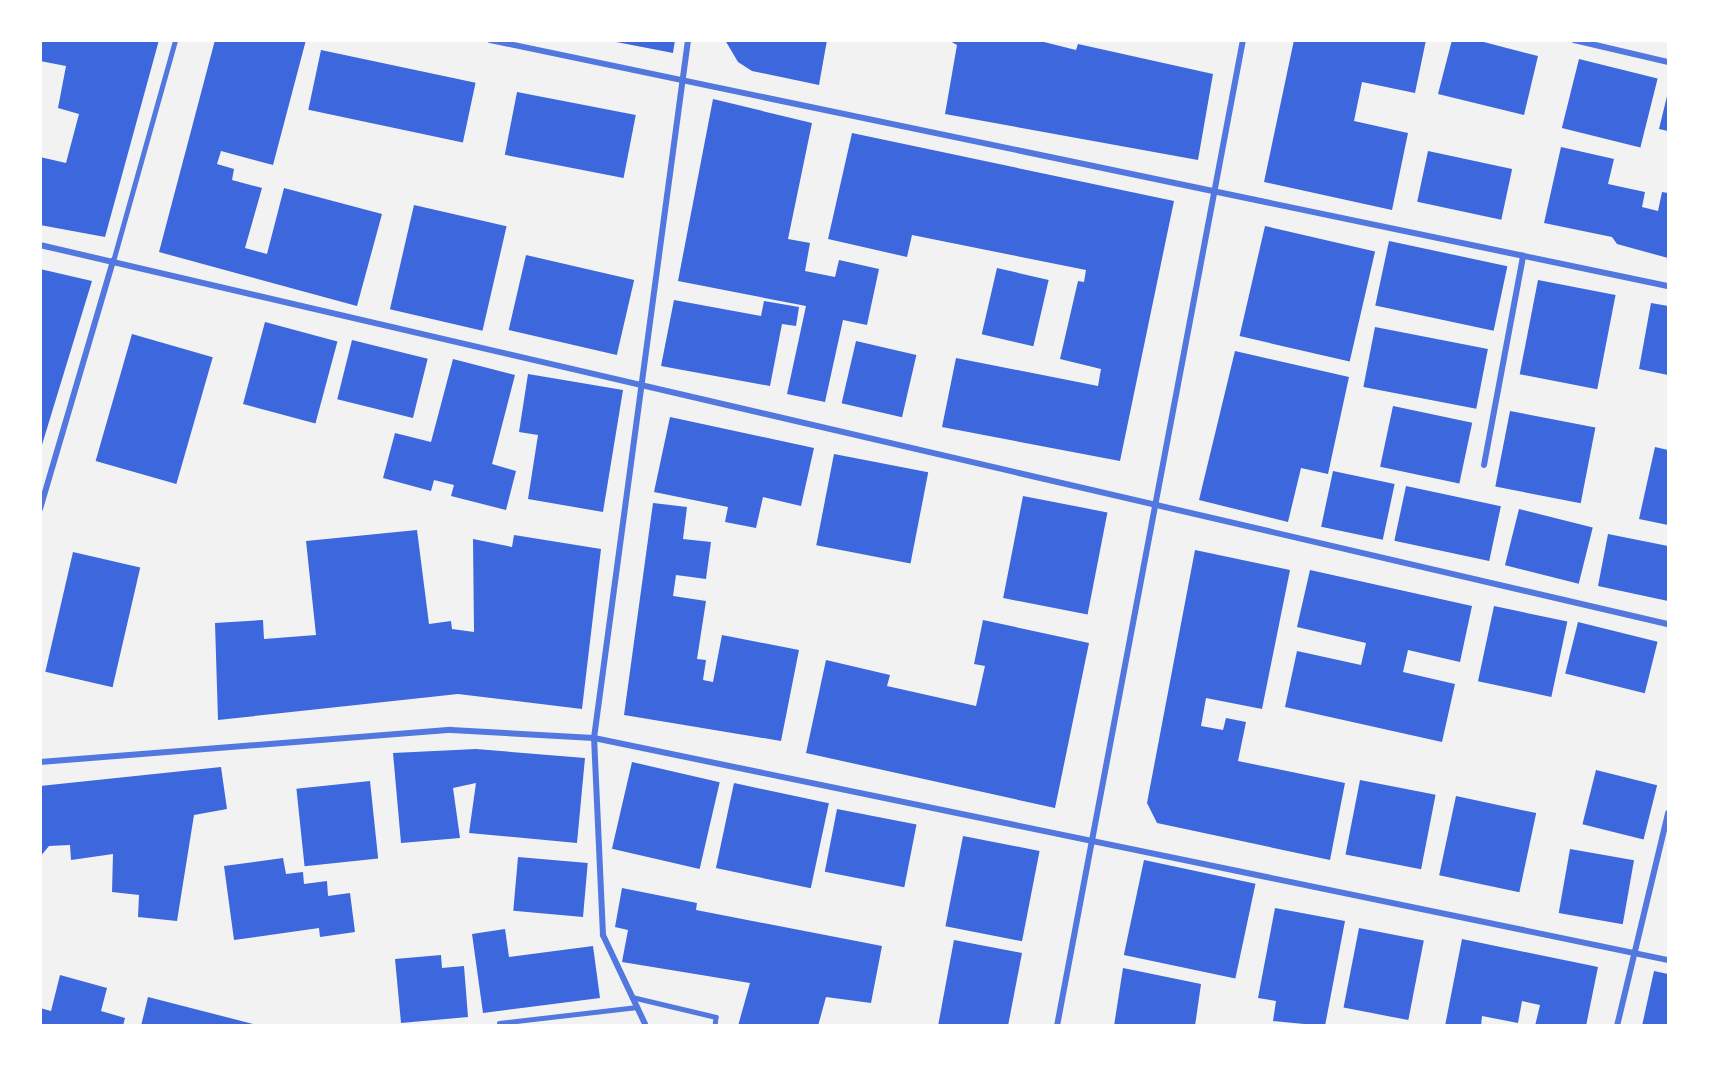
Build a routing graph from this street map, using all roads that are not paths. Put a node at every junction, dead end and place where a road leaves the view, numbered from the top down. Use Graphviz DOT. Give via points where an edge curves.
graph roads {
  1 [pos="175,40"];
  2 [pos="490,40"];
  3 [pos="688,40"];
  4 [pos="1242,40"];
  5 [pos="1574,40"];
  6 [pos="1668,62"];
  7 [pos="681,81"];
  8 [pos="1210,193"];
  9 [pos="40,245"];
  10 [pos="1523,256"];
  11 [pos="112,261"];
  12 [pos="1668,286"];
  13 [pos="638,382"];
  14 [pos="1484,465"];
  15 [pos="1151,507"];
  16 [pos="40,509"];
  17 [pos="1668,624"];
  18 [pos="594,738"];
  19 [pos="40,762"];
  20 [pos="1668,813"];
  21 [pos="1094,838"];
  22 [pos="1637,952"];
  23 [pos="1668,960"];
  24 [pos="632,997"];
  25 [pos="637,1007"];
  26 [pos="499,1023"];
  27 [pos="646,1026"];
  28 [pos="715,1026"];
  29 [pos="1057,1026"];
  30 [pos="1617,1026"];
  1 -- 11 [label="street"];
  2 -- 7 [label="street"];
  3 -- 7 [label="street"];
  4 -- 8 [label="street"];
  5 -- 6 [label="street"];
  7 -- 8 [label="street"];
  7 -- 13 [label="street"];
  8 -- 10 [label="street"];
  8 -- 15 [label="street"];
  9 -- 11 [label="street"];
  10 -- 12 [label="street"];
  10 -- 14 [label="street"];
  11 -- 13 [label="street"];
  11 -- 16 [label="street"];
  13 -- 15 [label="street"];
  13 -- 18 [label="street"];
  15 -- 17 [label="street"];
  15 -- 21 [label="street"];
  18 -- 19 [label="street" via="451,730"];
  18 -- 21 [label="street"];
  18 -- 24 [label="street" via="603,935"];
  20 -- 22 [label="street"];
  21 -- 22 [label="street"];
  21 -- 29 [label="street"];
  22 -- 23 [label="street"];
  22 -- 30 [label="street"];
  24 -- 25 [label="street"];
  24 -- 28 [label="lane" via="716,1017"];
  25 -- 26 [label="lane"];
  25 -- 27 [label="street"];
}
